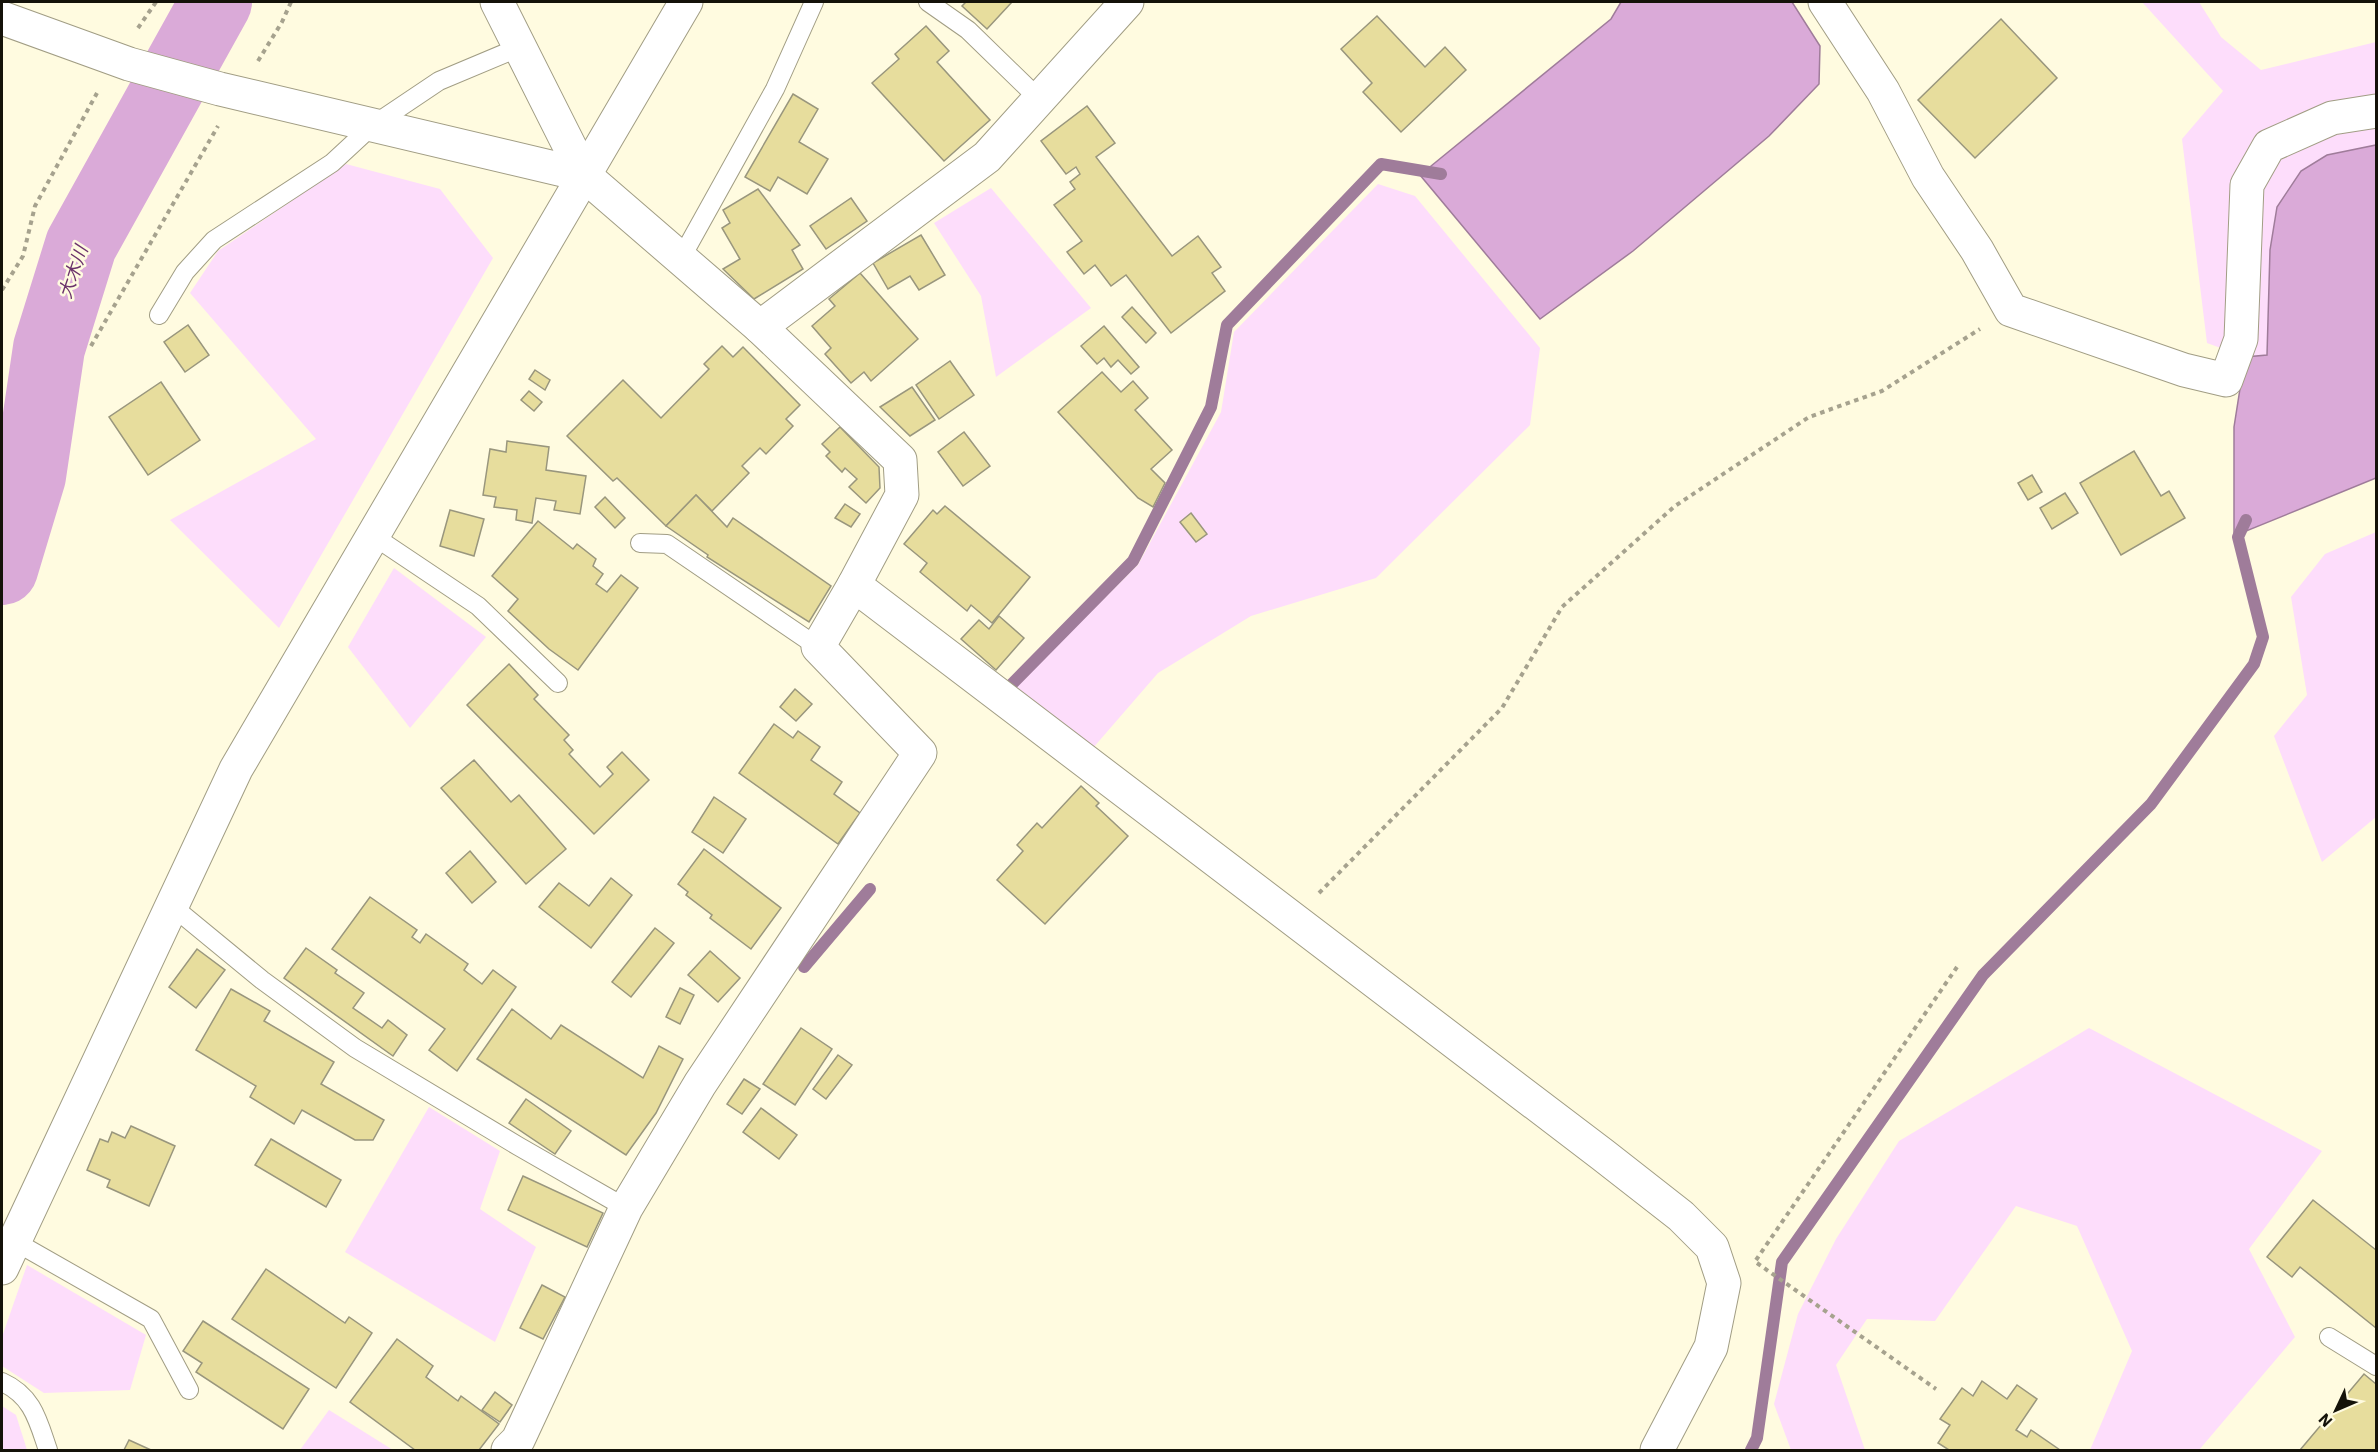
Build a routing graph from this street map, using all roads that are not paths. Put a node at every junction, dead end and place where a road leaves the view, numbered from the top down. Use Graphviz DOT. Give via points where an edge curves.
graph roads {
  1 [pos="497,2"];
  2 [pos="686,2"];
  3 [pos="814,2"];
  4 [pos="928,2"];
  5 [pos="1127,2"];
  6 [pos="1825,2"];
  7 [pos="2,18"];
  8 [pos="520,47"];
  9 [pos="1039,99"];
  10 [pos="2376,111"];
  11 [pos="372,126"];
  12 [pos="584,175"];
  13 [pos="680,260"];
  14 [pos="159,315"];
  15 [pos="760,327"];
  16 [pos="372,536"];
  17 [pos="640,543"];
  18 [pos="854,585"];
  19 [pos="818,647"];
  20 [pos="558,683"];
  21 [pos="172,906"];
  22 [pos="626,1208"];
  23 [pos="8,1255"];
  24 [pos="2329,1337"];
  25 [pos="2376,1366"];
  26 [pos="2,1382"];
  27 [pos="189,1390"];
  28 [pos="48,1450"];
  29 [pos="508,1450"];
  30 [pos="1657,1450"];
  1 -- 8 [label="street"];
  2 -- 12 [label="street"];
  3 -- 13 [label="lane" via="775,89"];
  4 -- 9 [label="lane" via="968,30"];
  5 -- 9 [label="street"];
  6 -- 10 [label="street" via="1883,91 1928,177 2011,310 2184,370 2226,380 2241,339 2247,185 2269,146 2332,118"];
  7 -- 11 [label="street" via="123,62"];
  8 -- 11 [label="lane" via="439,81"];
  8 -- 12 [label="street"];
  9 -- 15 [label="street" via="987,157"];
  11 -- 12 [label="street"];
  11 -- 14 [label="lane" via="332,163 214,240 185,273"];
  12 -- 13 [label="street"];
  12 -- 16 [label="street"];
  13 -- 15 [label="street"];
  15 -- 18 [label="street" via="900,460 902,495"];
  16 -- 20 [label="lane" via="478,606"];
  16 -- 21 [label="street" via="236,769"];
  17 -- 19 [label="lane" via="667,544"];
  18 -- 19 [label="street"];
  18 -- 30 [label="street" via="1681,1216 1712,1247 1724,1283 1711,1347"];
  19 -- 22 [label="street" via="920,753 700,1084"];
  21 -- 22 [label="lane" via="262,980 355,1048"];
  21 -- 23 [label="street"];
  22 -- 29 [label="street" via="518,1440"];
  23 -- 27 [label="lane" via="151,1319"];
  24 -- 25 [label="lane"];
  26 -- 28 [label="lane" via="13,1387 33,1407"];
}
